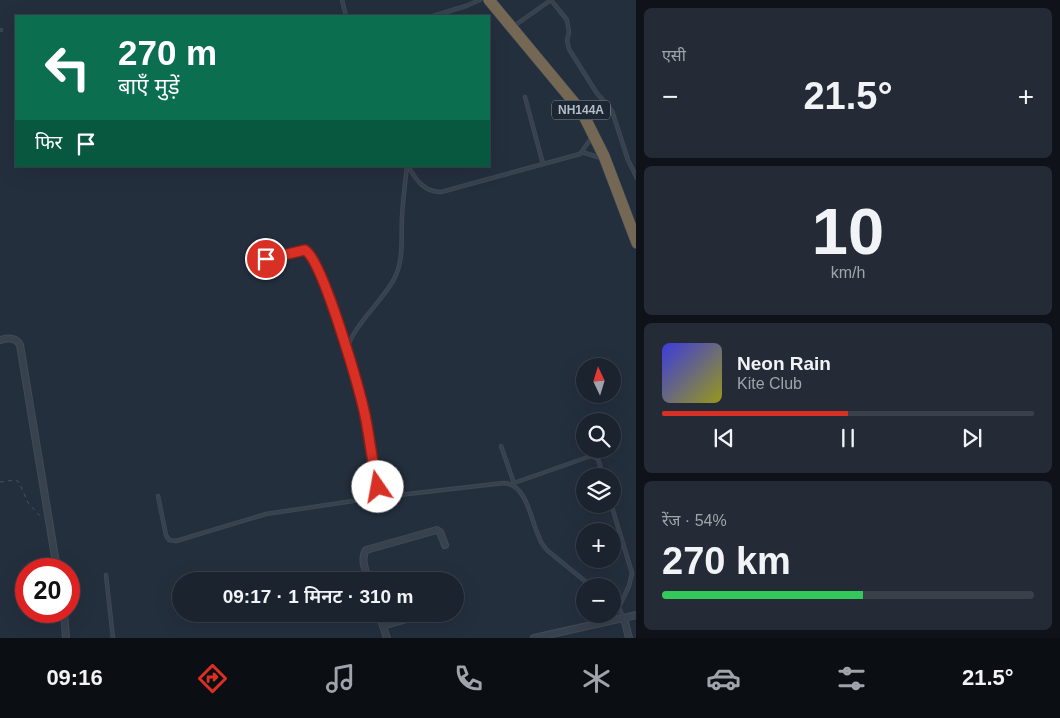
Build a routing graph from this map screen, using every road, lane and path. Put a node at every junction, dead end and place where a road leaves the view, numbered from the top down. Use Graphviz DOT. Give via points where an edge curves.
graph roads {
  1 [pos="342,0"];
  2 [pos="480,0"];
  3 [pos="488,0"];
  4 [pos="551,0"];
  5 [pos="346,15"];
  6 [pos="436,15"];
  7 [pos="512,28"];
  8 [pos="525,98"];
  9 [pos="594,134"];
  10 [pos="582,152"];
  11 [pos="605,160"];
  12 [pos="543,164"];
  13 [pos="408,167"];
  14 [pos="409,167"];
  15 [pos="636,178"];
  16 [pos="636,243"];
  17 [pos="266,259"];
  18 [pos="0,340"];
  19 [pos="347,351"];
  20 [pos="501,446"];
  21 [pos="601,468"];
  22 [pos="0,482"];
  23 [pos="512,483"];
  24 [pos="386,495"];
  25 [pos="158,496"];
  26 [pos="614,513"];
  27 [pos="49,526"];
  28 [pos="444,545"];
  29 [pos="55,558"];
  30 [pos="367,572"];
  31 [pos="106,575"];
  32 [pos="581,578"];
  33 [pos="621,603"];
  34 [pos="621,611"];
  35 [pos="636,615"];
  36 [pos="624,618"];
  37 [pos="382,622"];
  38 [pos="396,622"];
  39 [pos="65,623"];
  40 [pos="383,626"];
  41 [pos="66,638"];
  42 [pos="113,638"];
  43 [pos="387,638"];
  44 [pos="534,638"];
  45 [pos="629,638"];
  1 -- 5 [label="lane"];
  2 -- 6 [label="lane"];
  3 -- 7 [label="highway, NH144A"];
  4 -- 7 [label="lane"];
  4 -- 15 [label="lane" via="567,20 569,49 612,111"];
  7 -- 9 [label="highway, NH144A" via="578,106"];
  8 -- 12 [label="lane"];
  9 -- 10 [label="lane"];
  9 -- 11 [label="highway, NH144A"];
  10 -- 11 [label="lane"];
  10 -- 12 [label="lane"];
  11 -- 16 [label="highway, NH144A"];
  12 -- 14 [label="lane" via="441,192 421,185"];
  13 -- 19 [label="lane" via="398,271 352,338"];
  17 -- 19 [label="lane" via="307,250 323,280"];
  18 -- 27 [label="street" via="15,340 20,345"];
  19 -- 24 [label="lane" via="364,412 377,481"];
  20 -- 23 [label="lane"];
  21 -- 23 [label="lane" via="598,459 591,456"];
  22 -- 27 [label="path" via="19,482 28,503"];
  23 -- 24 [label="lane"];
  23 -- 32 [label="lane" via="526,502 548,551"];
  24 -- 25 [label="lane" via="266,514 176,542 166,535"];
  26 -- 33 [label="lane" via="632,576"];
  27 -- 29 [label="street"];
  28 -- 30 [label="street" via="437,530 366,550 363,556"];
  31 -- 42 [label="lane"];
  34 -- 36 [label="lane"];
  35 -- 36 [label="street"];
  36 -- 44 [label="street"];
  36 -- 45 [label="street"];
  37 -- 40 [label="street"];
  38 -- 40 [label="street"];
  39 -- 41 [label="street"];
  40 -- 43 [label="street"];
}
